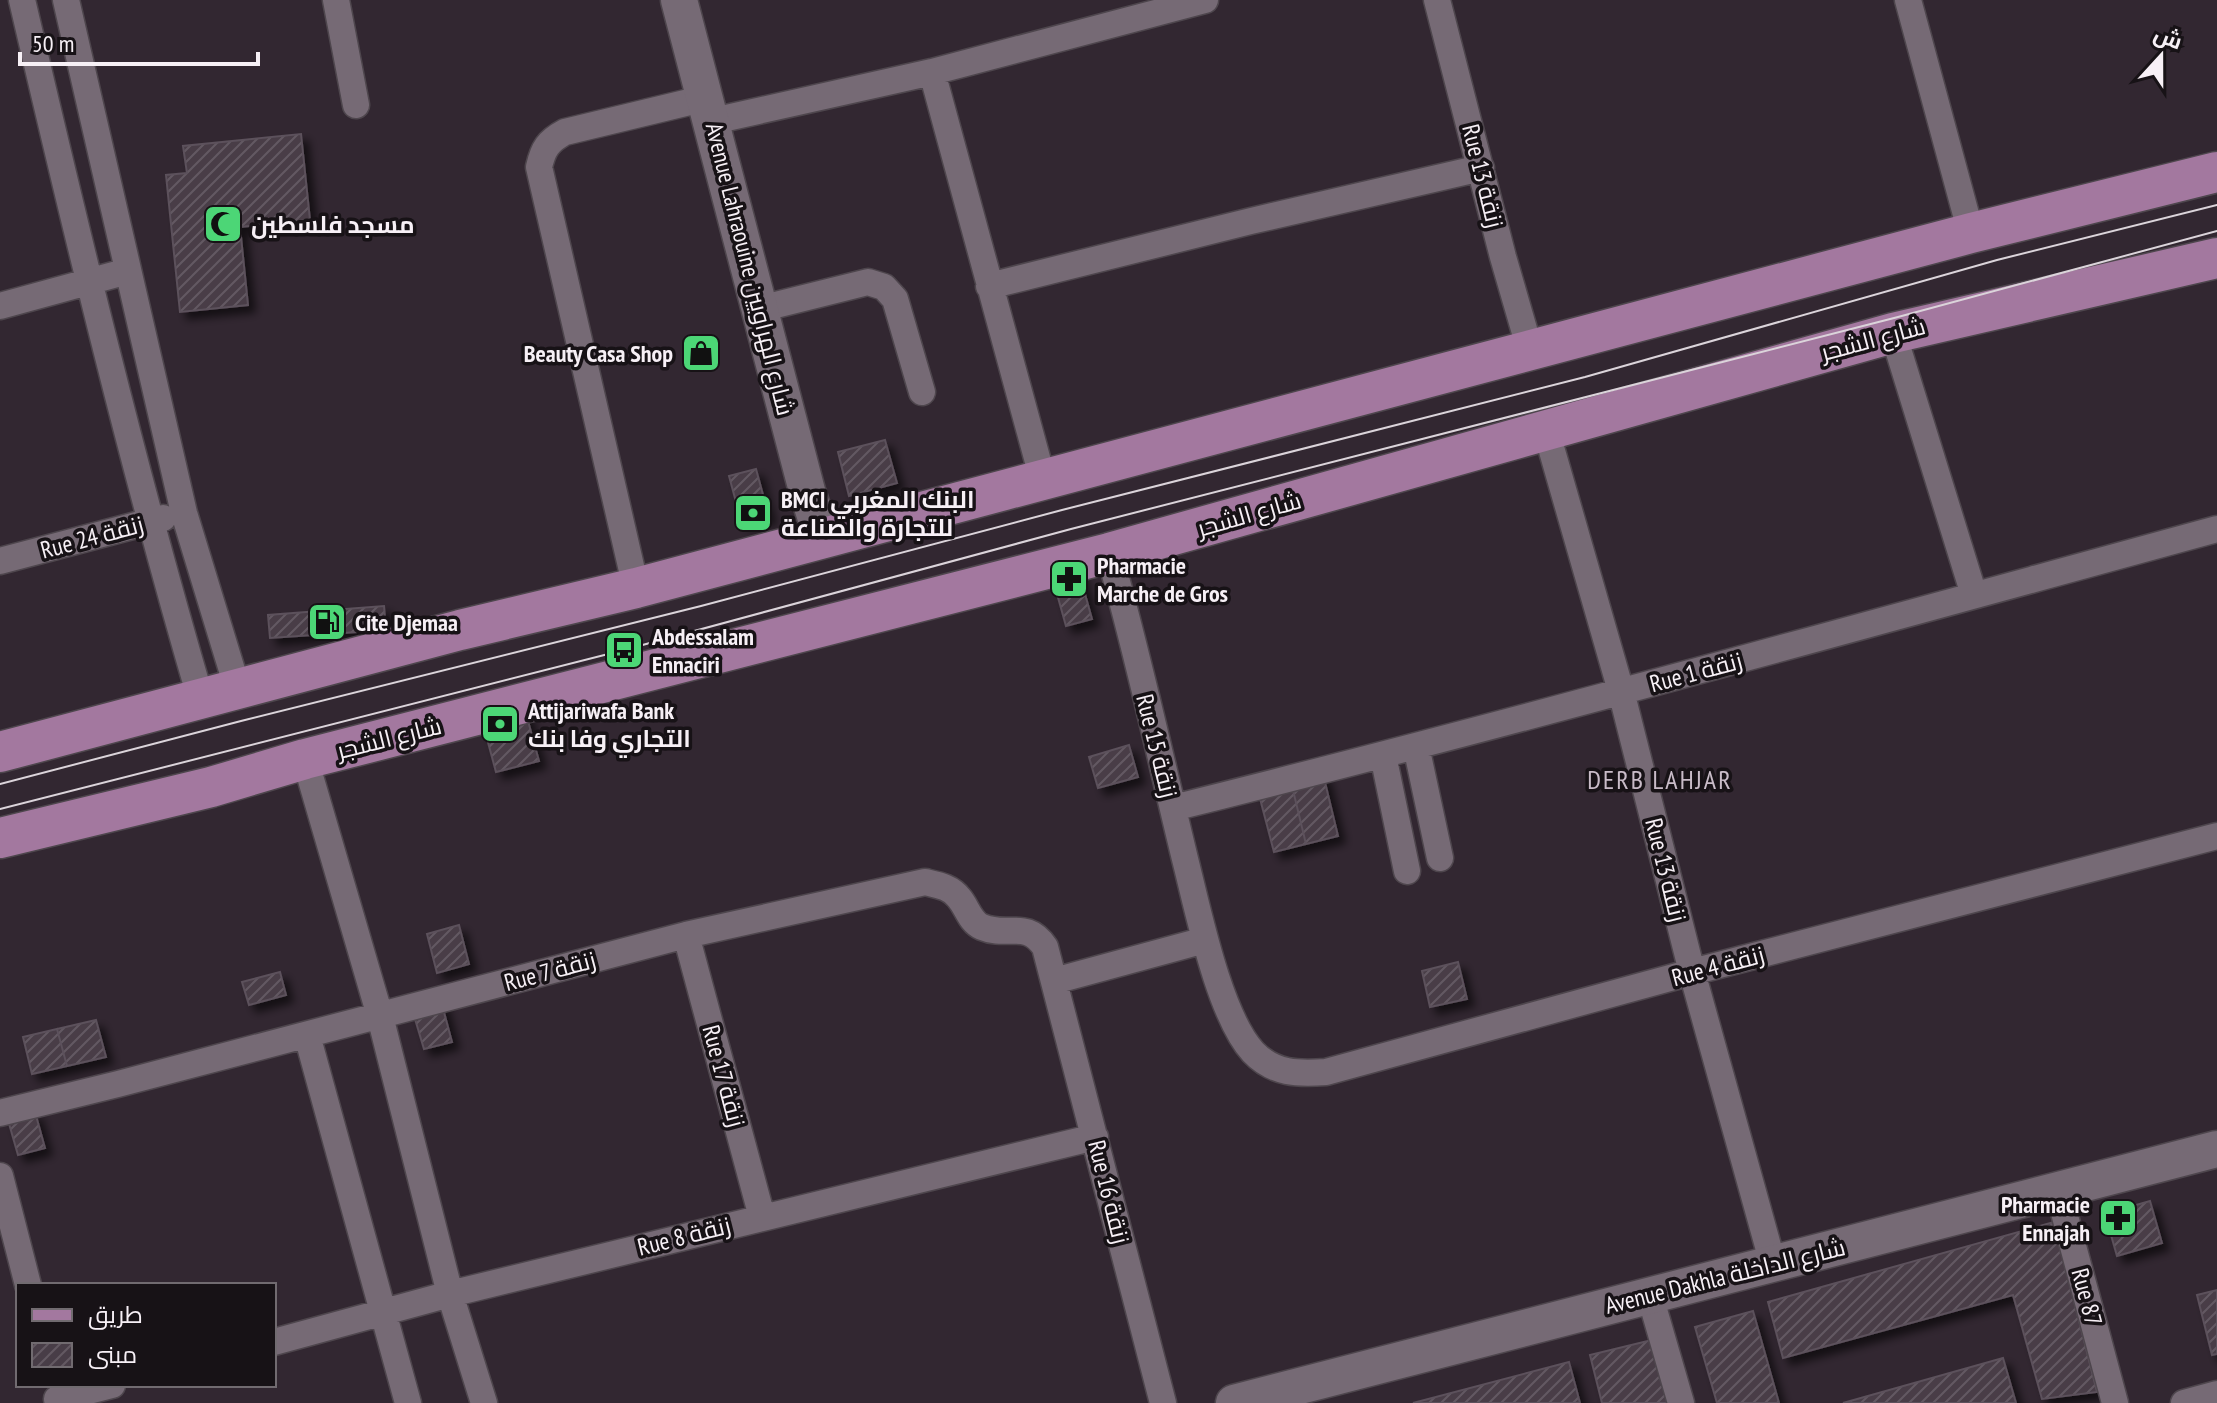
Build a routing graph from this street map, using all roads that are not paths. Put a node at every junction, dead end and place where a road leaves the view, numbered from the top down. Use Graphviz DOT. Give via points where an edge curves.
graph roads {
  1 [pos="22,0"];
  2 [pos="66,0"];
  3 [pos="336,0"];
  4 [pos="679,0"];
  5 [pos="1205,0"];
  6 [pos="1437,0"];
  7 [pos="1908,0"];
  8 [pos="932,72"];
  9 [pos="356,105"];
  10 [pos="710,109"];
  11 [pos="1481,168"];
  12 [pos="2217,172"];
  13 [pos="1971,233"];
  14 [pos="2217,258"];
  15 [pos="128,271"];
  16 [pos="88,282"];
  17 [pos="989,286"];
  18 [pos="0,306"];
  19 [pos="760,309"];
  20 [pos="1893,333"];
  21 [pos="1530,350"];
  22 [pos="922,392"];
  23 [pos="1546,430"];
  24 [pos="1043,480"];
  25 [pos="184,513"];
  26 [pos="149,522"];
  27 [pos="2217,529"];
  28 [pos="822,537"];
  29 [pos="1109,553"];
  30 [pos="0,561"];
  31 [pos="636,588"];
  32 [pos="1974,595"];
  33 [pos="1621,691"];
  34 [pos="220,695"];
  35 [pos="1416,746"];
  36 [pos="0,752"];
  37 [pos="1383,755"];
  38 [pos="305,759"];
  39 [pos="1173,808"];
  40 [pos="2217,836"];
  41 [pos="0,838"];
  42 [pos="1440,858"];
  43 [pos="1407,871"];
  44 [pos="686,935"];
  45 [pos="1205,940"];
  46 [pos="1692,972"];
  47 [pos="1054,981"];
  48 [pos="380,1016"];
  49 [pos="1236,1028"];
  50 [pos="307,1035"];
  51 [pos="0,1113"];
  52 [pos="1095,1137"];
  53 [pos="2217,1149"];
  54 [pos="0,1176"];
  55 [pos="2058,1190"];
  56 [pos="5,1214"];
  57 [pos="762,1217"];
  58 [pos="1773,1264"];
  59 [pos="27,1283"];
  60 [pos="450,1294"];
  61 [pos="1650,1296"];
  62 [pos="383,1311"];
  63 [pos="276,1341"];
  64 [pos="102,1387"];
  65 [pos="2217,1394"];
  66 [pos="56,1396"];
  67 [pos="408,1403"];
  68 [pos="484,1403"];
  69 [pos="1163,1403"];
  70 [pos="1234,1403"];
  71 [pos="1681,1403"];
  72 [pos="2115,1403"];
  73 [pos="2184,1403"];
  1 -- 16 [label="street"];
  2 -- 15 [label="street"];
  3 -- 9 [label="street"];
  4 -- 10 [label="street, Avenue Lahraouine شارع الهراويين"];
  5 -- 8 [label="street"];
  6 -- 11 [label="street, Rue 13 زنقة"];
  7 -- 13 [label="street"];
  8 -- 10 [label="street"];
  8 -- 17 [label="street"];
  10 -- 19 [label="street, Avenue Lahraouine شارع الهراويين"];
  10 -- 31 [label="street" via="565,132 543,150 539,167"];
  11 -- 17 [label="street"];
  11 -- 21 [label="street, Rue 13 زنقة"];
  12 -- 13 [label="main road"];
  13 -- 21 [label="main road"];
  14 -- 20 [label="main road, شارع الشجر"];
  15 -- 16 [label="street"];
  15 -- 25 [label="street"];
  16 -- 18 [label="street"];
  16 -- 26 [label="street"];
  17 -- 24 [label="street"];
  19 -- 22 [label="street" via="868,282 884,287 895,299"];
  19 -- 28 [label="street, Avenue Lahraouine شارع الهراويين"];
  20 -- 23 [label="main road, شارع الشجر"];
  20 -- 32 [label="street"];
  21 -- 24 [label="main road"];
  23 -- 29 [label="main road, شارع الشجر"];
  23 -- 33 [label="street, Rue 13 زنقة"];
  24 -- 28 [label="main road"];
  25 -- 26 [label="street, Rue 24 زنقة"];
  25 -- 34 [label="street"];
  26 -- 30 [label="street, Rue 24 زنقة"];
  26 -- 34 [label="street"];
  27 -- 32 [label="street, Rue 1 زنقة"];
  28 -- 31 [label="main road"];
  29 -- 38 [label="main road, شارع الشجر"];
  29 -- 39 [label="street, Rue 15 زنقة"];
  31 -- 34 [label="main road"];
  32 -- 33 [label="street, Rue 1 زنقة"];
  33 -- 35 [label="street, Rue 1 زنقة"];
  33 -- 46 [label="street, Rue 13 زنقة"];
  34 -- 36 [label="main road"];
  35 -- 37 [label="street, Rue 1 زنقة"];
  35 -- 42 [label="street"];
  37 -- 39 [label="street, Rue 1 زنقة"];
  37 -- 43 [label="street"];
  38 -- 41 [label="main road, شارع الشجر"];
  38 -- 48 [label="street"];
  39 -- 45 [label="street, Rue 15 زنقة"];
  40 -- 46 [label="street, Rue 4 زنقة"];
  44 -- 47 [label="street, Rue 7 زنقة" via="925,882 959,896 986,929 1038,936"];
  44 -- 48 [label="street, Rue 7 زنقة"];
  44 -- 57 [label="street, Rue 17 زنقة"];
  45 -- 47 [label="street"];
  45 -- 49 [label="street, Rue 15 زنقة"];
  46 -- 49 [label="street, Rue 4 زنقة" via="1326,1072 1298,1074 1275,1068 1254,1053"];
  46 -- 58 [label="street, Rue 13 زنقة"];
  47 -- 52 [label="street, Rue 16 زنقة"];
  48 -- 50 [label="street, Rue 7 زنقة"];
  48 -- 60 [label="street"];
  50 -- 51 [label="street, Rue 7 زنقة"];
  50 -- 62 [label="street"];
  52 -- 57 [label="street, Rue 8 زنقة"];
  52 -- 69 [label="street, Rue 16 زنقة"];
  53 -- 55 [label="street, Avenue Dakhla شارع الداخلة"];
  54 -- 56 [label="street"];
  55 -- 58 [label="street, Avenue Dakhla شارع الداخلة"];
  55 -- 72 [label="street, Rue 87"];
  56 -- 59 [label="street"];
  57 -- 60 [label="street, Rue 8 زنقة"];
  58 -- 61 [label="street, Avenue Dakhla شارع الداخلة"];
  60 -- 62 [label="street, Rue 8 زنقة"];
  60 -- 68 [label="street"];
  61 -- 70 [label="street, Avenue Dakhla شارع الداخلة"];
  61 -- 71 [label="street"];
  62 -- 63 [label="street, Rue 8 زنقة"];
  62 -- 67 [label="street"];
  64 -- 66 [label="street"];
  65 -- 73 [label="street"];
}
